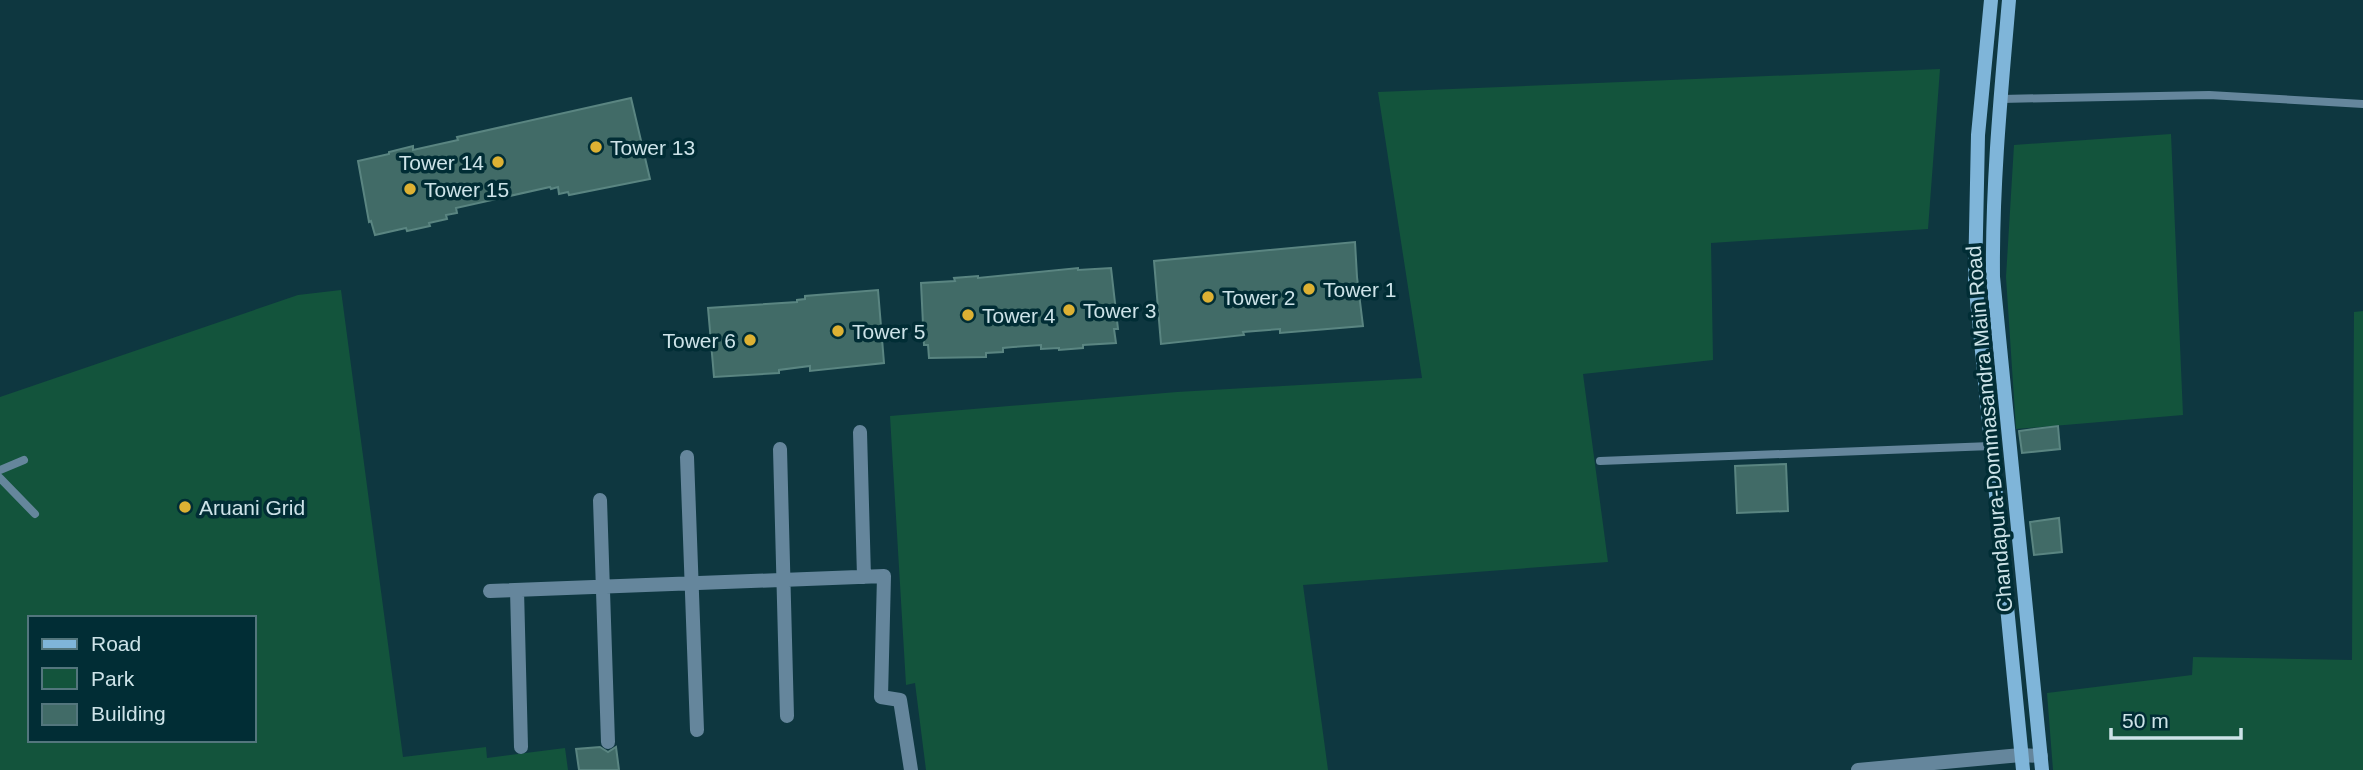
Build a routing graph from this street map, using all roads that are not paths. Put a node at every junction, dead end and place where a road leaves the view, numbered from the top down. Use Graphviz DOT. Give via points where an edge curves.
graph roads {
  1 [pos="1991,0"];
  2 [pos="2009,0"];
  3 [pos="2001,99"];
  4 [pos="2363,104"];
  5 [pos="860,432"];
  6 [pos="1991,446"];
  7 [pos="780,449"];
  8 [pos="687,457"];
  9 [pos="24,460"];
  10 [pos="1600,461"];
  11 [pos="0,470"];
  12 [pos="0,478"];
  13 [pos="600,500"];
  14 [pos="35,514"];
  15 [pos="864,577"];
  16 [pos="783,580"];
  17 [pos="692,583"];
  18 [pos="603,587"];
  19 [pos="517,590"];
  20 [pos="490,591"];
  21 [pos="788,716"];
  22 [pos="697,730"];
  23 [pos="608,742"];
  24 [pos="521,747"];
  25 [pos="2022,763"];
  26 [pos="2041,763"];
  27 [pos="911,770"];
  28 [pos="1858,770"];
  1 -- 6 [label="main road, Chandapura-Dommasandra Main Road" via="1978,135 1975,280"];
  2 -- 3 [label="main road, Chandapura-Dommasandra Main Road"];
  3 -- 4 [label="lane" via="2209,95"];
  3 -- 26 [label="main road, Chandapura-Dommasandra Main Road" via="1993,277"];
  5 -- 15 [label="street"];
  6 -- 10 [label="lane"];
  6 -- 25 [label="main road, Chandapura-Dommasandra Main Road"];
  7 -- 16 [label="street"];
  8 -- 17 [label="street"];
  9 -- 11 [label="lane"];
  12 -- 14 [label="lane"];
  13 -- 18 [label="street"];
  15 -- 16 [label="street"];
  15 -- 27 [label="street" via="884,576 881,697 900,700"];
  16 -- 17 [label="street"];
  16 -- 21 [label="street"];
  17 -- 18 [label="street"];
  17 -- 22 [label="street"];
  18 -- 19 [label="street"];
  18 -- 23 [label="street"];
  19 -- 20 [label="street"];
  19 -- 24 [label="street"];
  25 -- 26 [label="street"];
  25 -- 28 [label="street"];
}
